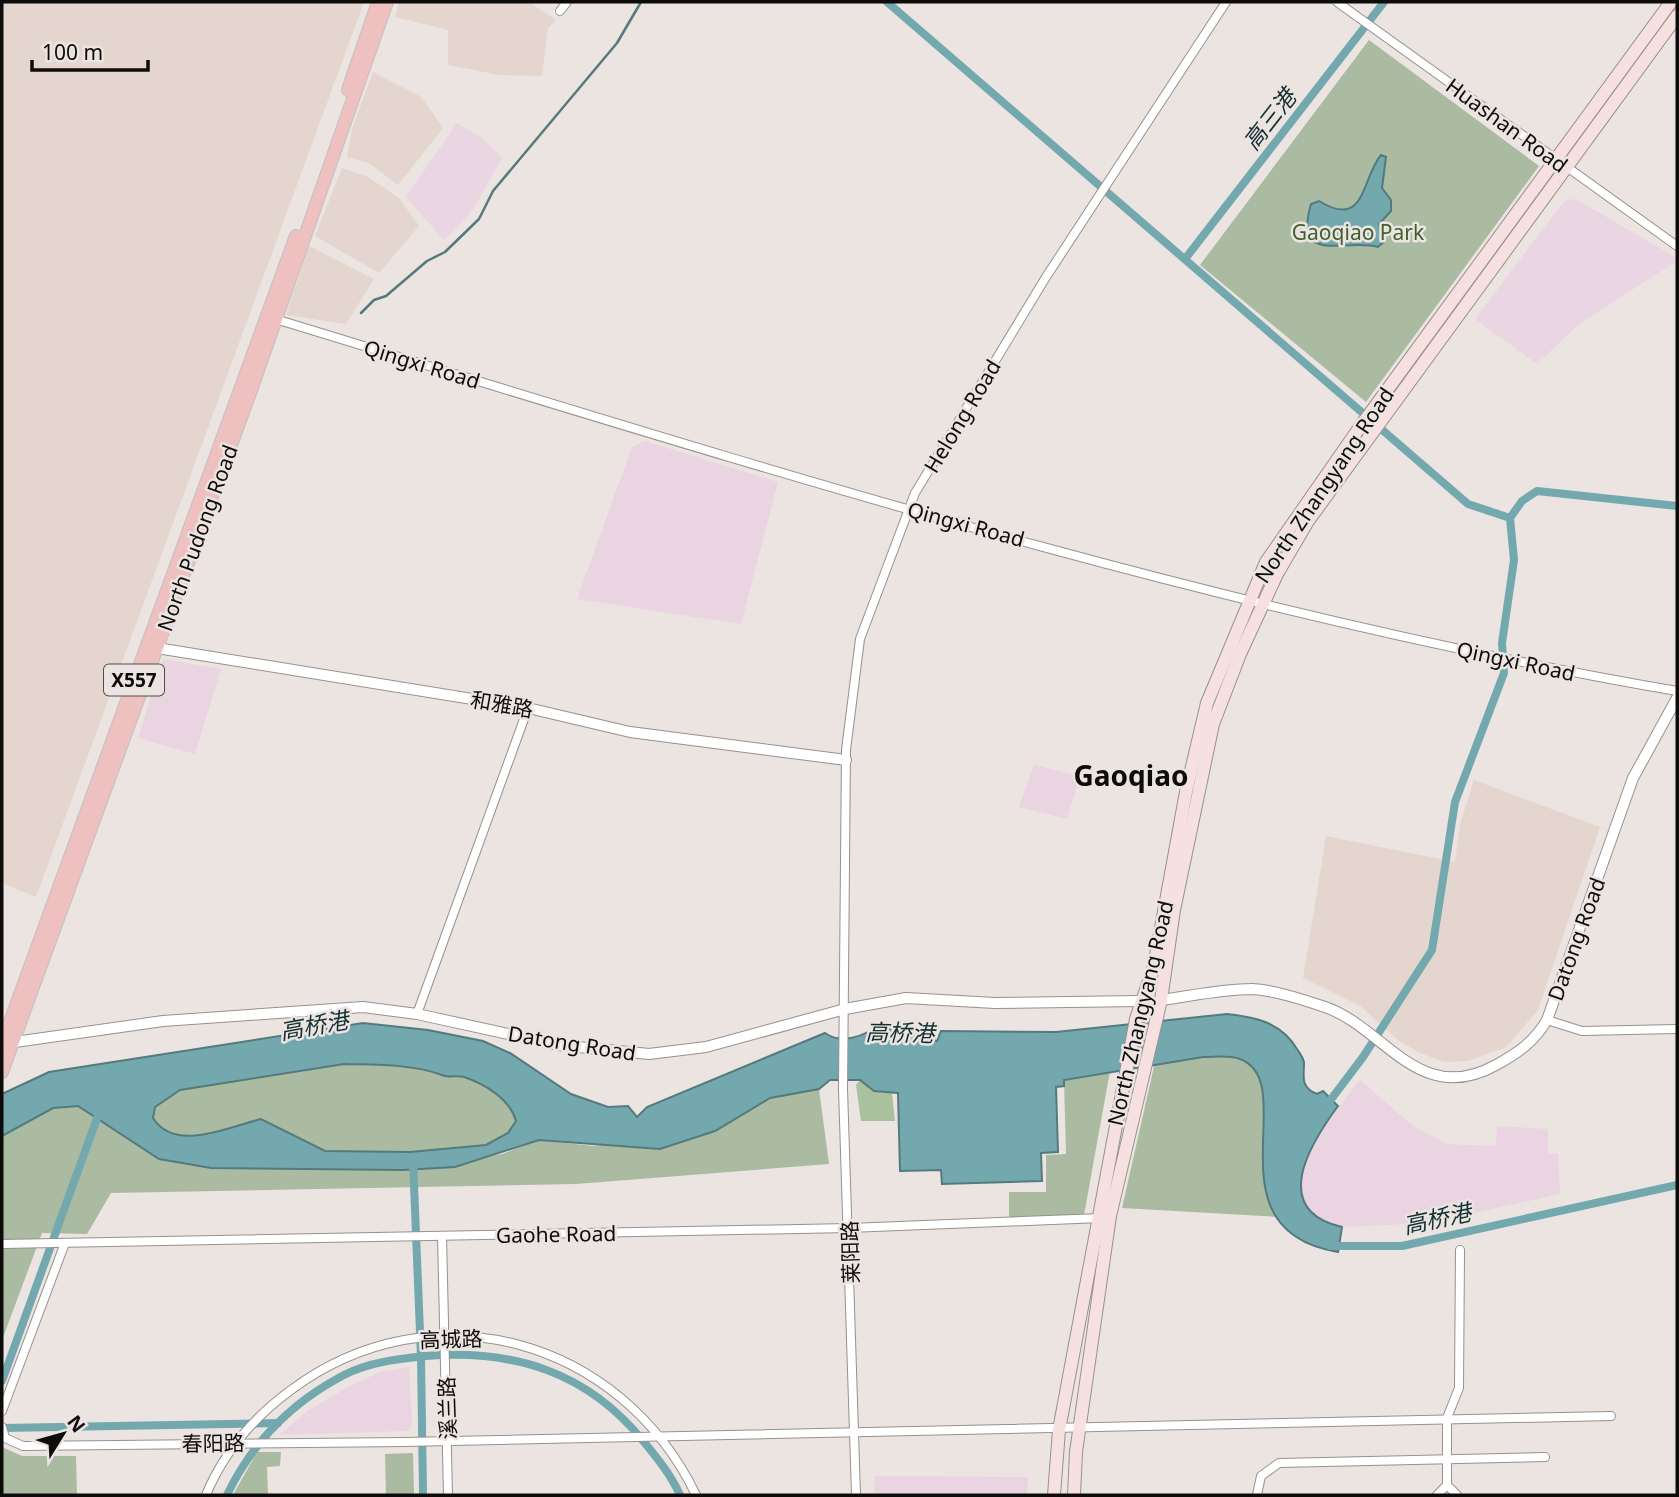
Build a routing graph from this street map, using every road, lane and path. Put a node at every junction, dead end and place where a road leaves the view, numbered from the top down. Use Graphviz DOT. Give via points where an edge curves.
graph roads {
  1 [pos="378,2"];
  2 [pos="387,2"];
  3 [pos="567,2"];
  4 [pos="1226,2"];
  5 [pos="1337,2"];
  6 [pos="1671,2"];
  7 [pos="560,10"];
  8 [pos="1677,16"];
  9 [pos="1561,164"];
  10 [pos="1677,246"];
  11 [pos="270,318"];
  12 [pos="1373,420"];
  13 [pos="907,509"];
  14 [pos="1249,599"];
  15 [pos="1264,603"];
  16 [pos="157,648"];
  17 [pos="1677,691"];
  18 [pos="1677,698"];
  19 [pos="528,708"];
  20 [pos="846,760"];
  21 [pos="1161,1000"];
  22 [pos="1140,1001"];
  23 [pos="417,1014"];
  24 [pos="845,1014"];
  25 [pos="1547,1020"];
  26 [pos="1677,1029"];
  27 [pos="5,1043"];
  28 [pos="2,1072"];
  29 [pos="1104,1217"];
  30 [pos="849,1228"];
  31 [pos="442,1236"];
  32 [pos="61,1243"];
  33 [pos="2,1244"];
  34 [pos="1460,1250"];
  35 [pos="445,1335"];
  36 [pos="2,1411"];
  37 [pos="1611,1416"];
  38 [pos="1447,1418"];
  39 [pos="2,1427"];
  40 [pos="1079,1429"];
  41 [pos="1059,1430"];
  42 [pos="856,1432"];
  43 [pos="660,1435"];
  44 [pos="448,1440"];
  45 [pos="235,1443"];
  46 [pos="1545,1457"];
  47 [pos="1444,1458"];
  48 [pos="1447,1485"];
  49 [pos="206,1495"];
  50 [pos="449,1495"];
  51 [pos="696,1495"];
  52 [pos="856,1495"];
  53 [pos="1054,1495"];
  54 [pos="1073,1495"];
  55 [pos="1257,1495"];
  56 [pos="1437,1495"];
  57 [pos="1457,1495"];
  1 -- 11 [label="main road, North Pudong Road / X557"];
  2 -- 11 [label="main road, North Pudong Road / X557"];
  3 -- 7 [label="street"];
  4 -- 13 [label="street, Helong Road" via="1046,277"];
  5 -- 9 [label="street, Huashan Road"];
  6 -- 9 [label="main road, North Zhangyang Road"];
  8 -- 9 [label="main road, North Zhangyang Road"];
  9 -- 10 [label="street, Huashan Road"];
  9 -- 12 [label="main road, North Zhangyang Road"];
  11 -- 13 [label="street, Qingxi Road"];
  11 -- 16 [label="main road, North Pudong Road / X557"];
  11 -- 27 [label="main road, North Pudong Road / X557"];
  12 -- 14 [label="main road, North Zhangyang Road" via="1266,562"];
  12 -- 15 [label="main road, North Zhangyang Road" via="1308,521"];
  13 -- 14 [label="street, Qingxi Road"];
  13 -- 20 [label="street, Helong Road" via="860,639"];
  14 -- 15 [label="street, Qingxi Road"];
  14 -- 22 [label="main road, North Zhangyang Road" via="1207,703 1154,966"];
  15 -- 17 [label="street, Qingxi Road" via="1526,665"];
  15 -- 21 [label="main road, North Zhangyang Road" via="1213,724 1174,910"];
  16 -- 19 [label="street, 和雅路"];
  16 -- 27 [label="main road, North Pudong Road / X557"];
  18 -- 25 [label="street, Datong Road" via="1633,778"];
  19 -- 20 [label="street, 和雅路" via="630,732"];
  19 -- 23 [label="street"];
  20 -- 24 [label="street, Helong Road"];
  21 -- 22 [label="main road"];
  21 -- 25 [label="street, Datong Road" via="1254,989 1327,1007 1396,1057 1425,1072 1455,1077 1490,1069 1536,1038"];
  21 -- 29 [label="main road, North Zhangyang Road"];
  22 -- 24 [label="street, Datong Road" via="995,1003 906,998"];
  22 -- 29 [label="main road, North Zhangyang Road"];
  23 -- 24 [label="street, Datong Road" via="558,1045 649,1054 706,1047"];
  23 -- 27 [label="street, Datong Road" via="363,1007 244,1015"];
  24 -- 30 [label="street, 莱阳路"];
  25 -- 26 [label="street" via="1582,1031"];
  27 -- 28 [label="main road, North Pudong Road / X557"];
  29 -- 30 [label="street, Gaohe Road"];
  29 -- 40 [label="main road, North Zhangyang Road"];
  29 -- 41 [label="main road, North Zhangyang Road"];
  30 -- 31 [label="street, Gaohe Road"];
  30 -- 42 [label="street, 莱阳路"];
  31 -- 32 [label="street, Gaohe Road"];
  31 -- 35 [label="street, 溪兰路"];
  32 -- 33 [label="street, Gaohe Road"];
  32 -- 36 [label="street"];
  34 -- 38 [label="street" via="1460,1388"];
  35 -- 43 [label="street, 高城路" via="491,1337 536,1348 587,1371 627,1400"];
  35 -- 44 [label="street, 溪兰路"];
  35 -- 45 [label="street, 高城路" via="371,1347 316,1371 266,1408"];
  37 -- 38 [label="street, 春阳路"];
  38 -- 40 [label="street, 春阳路"];
  38 -- 47 [label="street"];
  39 -- 45 [label="street, 春阳路" via="5,1438 23,1446"];
  40 -- 41 [label="street, 春阳路"];
  40 -- 54 [label="main road, North Zhangyang Road"];
  41 -- 42 [label="street, 春阳路"];
  41 -- 53 [label="main road, North Zhangyang Road"];
  42 -- 43 [label="street, 春阳路"];
  42 -- 52 [label="street, 莱阳路"];
  43 -- 44 [label="street, 春阳路"];
  43 -- 51 [label="street, 高城路"];
  44 -- 45 [label="street, 春阳路"];
  44 -- 50 [label="street, 溪兰路"];
  45 -- 49 [label="street, 高城路"];
  46 -- 47 [label="street"];
  47 -- 48 [label="street"];
  47 -- 55 [label="street" via="1279,1463 1261,1476"];
  48 -- 56 [label="street"];
  48 -- 57 [label="street"];
}
